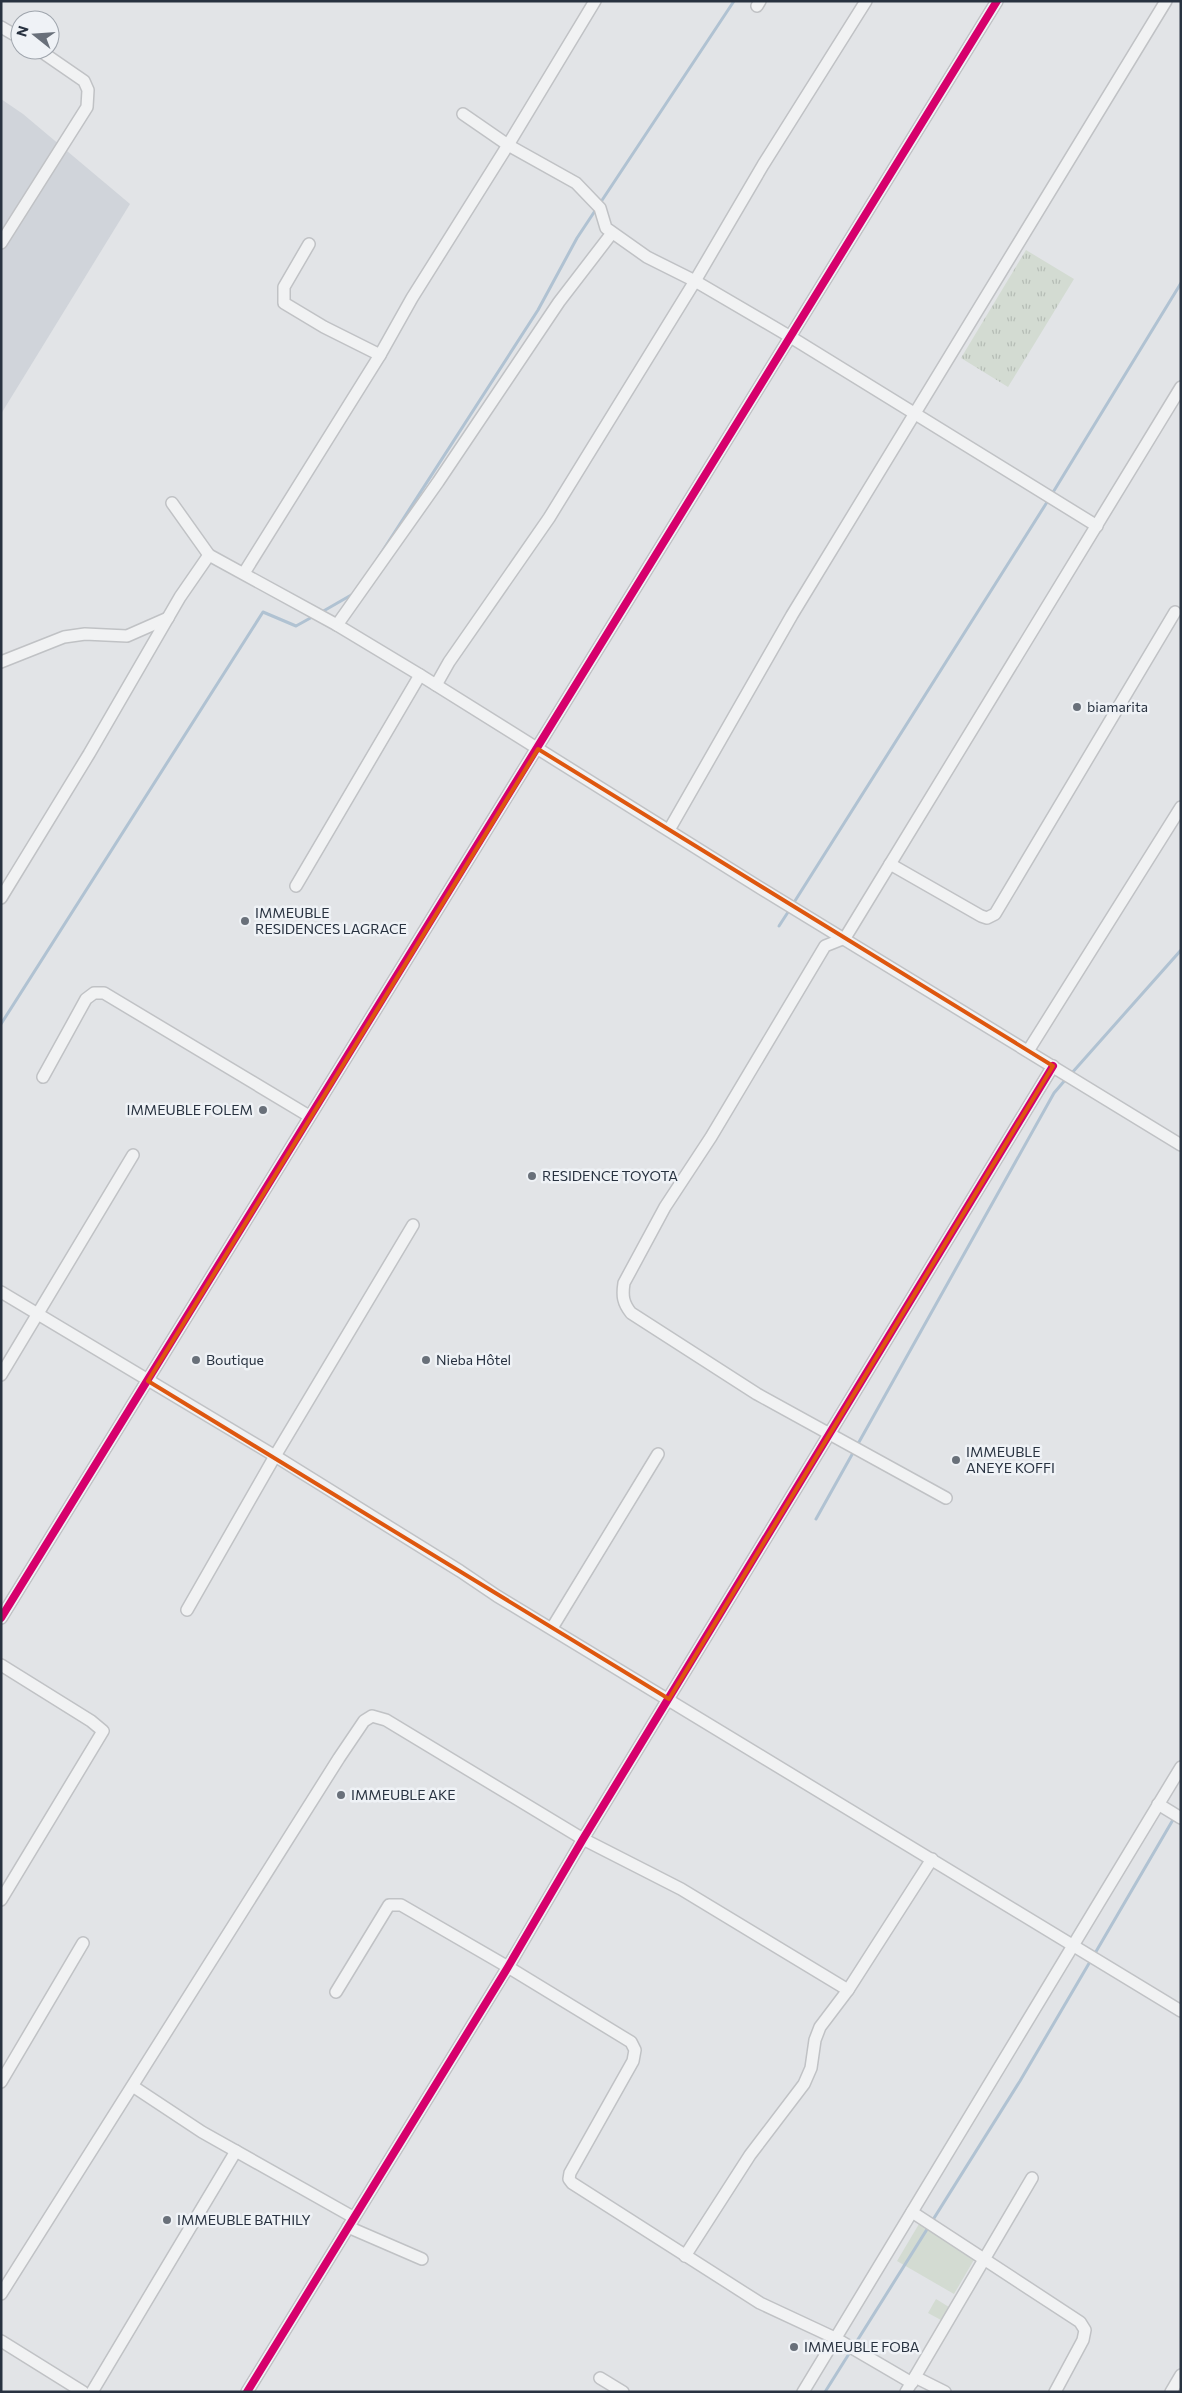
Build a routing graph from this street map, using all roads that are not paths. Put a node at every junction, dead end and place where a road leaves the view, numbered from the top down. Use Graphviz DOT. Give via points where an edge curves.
graph roads {
  1 [pos="595,1"];
  2 [pos="866,1"];
  3 [pos="997,1"];
  4 [pos="1166,1"];
  5 [pos="54,60"];
  6 [pos="463,114"];
  7 [pos="508,145"];
  8 [pos="612,233"];
  9 [pos="1,242"];
  10 [pos="309,244"];
  11 [pos="695,282"];
  12 [pos="789,336"];
  13 [pos="380,354"];
  14 [pos="1181,388"];
  15 [pos="914,412"];
  16 [pos="172,503"];
  17 [pos="1097,526"];
  18 [pos="209,555"];
  19 [pos="244,573"];
  20 [pos="1175,612"];
  21 [pos="168,618"];
  22 [pos="337,625"];
  23 [pos="1,662"];
  24 [pos="420,675"];
  25 [pos="436,685"];
  26 [pos="538,749"];
  27 [pos="1181,807"];
  28 [pos="669,830"];
  29 [pos="890,864"];
  30 [pos="296,886"];
  31 [pos="1,898"];
  32 [pos="844,938"];
  33 [pos="1028,1051"];
  34 [pos="1053,1066"];
  35 [pos="43,1077"];
  36 [pos="309,1116"];
  37 [pos="1181,1145"];
  38 [pos="133,1155"];
  39 [pos="413,1225"];
  40 [pos="1,1292"];
  41 [pos="38,1314"];
  42 [pos="1,1375"];
  43 [pos="148,1381"];
  44 [pos="829,1435"];
  45 [pos="658,1454"];
  46 [pos="275,1456"];
  47 [pos="946,1498"];
  48 [pos="187,1610"];
  49 [pos="1,1618"];
  50 [pos="552,1628"];
  51 [pos="1,1665"];
  52 [pos="669,1699"];
  53 [pos="1181,1767"];
  54 [pos="1158,1804"];
  55 [pos="1181,1818"];
  56 [pos="582,1839"];
  57 [pos="932,1859"];
  58 [pos="1,1900"];
  59 [pos="83,1943"];
  60 [pos="1073,1944"];
  61 [pos="508,1967"];
  62 [pos="848,1990"];
  63 [pos="336,1992"];
  64 [pos="1181,2010"];
  65 [pos="1,2082"];
  66 [pos="134,2087"];
  67 [pos="236,2151"];
  68 [pos="1032,2178"];
  69 [pos="912,2212"];
  70 [pos="350,2222"];
  71 [pos="685,2256"];
  72 [pos="985,2259"];
  73 [pos="422,2260"];
  74 [pos="1,2294"];
  75 [pos="836,2338"];
  76 [pos="1,2341"];
  77 [pos="600,2378"];
  78 [pos="911,2384"];
  79 [pos="83,2392"];
  80 [pos="92,2392"];
  81 [pos="247,2392"];
  82 [pos="623,2392"];
  83 [pos="803,2392"];
  84 [pos="945,2392"];
  85 [pos="1055,2392"];
  1 -- 7 [label="street"];
  2 -- 11 [label="street" via="763,165"];
  3 -- 12 [label="street"];
  4 -- 15 [label="street"];
  5 -- 9 [label="street" via="84,81 88,90 88,107"];
  6 -- 7 [label="street"];
  7 -- 8 [label="street" via="576,183 600,208 602,220"];
  7 -- 13 [label="street"];
  8 -- 11 [label="street" via="647,257"];
  8 -- 22 [label="street" via="559,302"];
  10 -- 13 [label="street" via="284,287 284,303"];
  11 -- 12 [label="street"];
  11 -- 25 [label="street" via="549,518"];
  12 -- 15 [label="street"];
  12 -- 26 [label="street"];
  13 -- 19 [label="street"];
  14 -- 17 [label="street"];
  15 -- 17 [label="street"];
  15 -- 28 [label="street" via="792,615"];
  16 -- 18 [label="street"];
  17 -- 29 [label="street"];
  18 -- 19 [label="street"];
  18 -- 21 [label="street"];
  19 -- 22 [label="street"];
  20 -- 29 [label="street" via="994,914 987,918 981,916"];
  21 -- 23 [label="street" via="127,636 85,634 64,638"];
  21 -- 31 [label="street"];
  22 -- 24 [label="street"];
  24 -- 25 [label="street"];
  24 -- 30 [label="street"];
  25 -- 26 [label="street"];
  26 -- 28 [label="street"];
  26 -- 36 [label="street"];
  27 -- 33 [label="street"];
  28 -- 32 [label="street"];
  29 -- 32 [label="street"];
  32 -- 33 [label="street"];
  32 -- 44 [label="street" via="825,946 665,1207 624,1283 622,1295 631,1313 757,1394"];
  33 -- 34 [label="street"];
  34 -- 37 [label="street"];
  34 -- 44 [label="street"];
  35 -- 36 [label="street" via="86,999 94,993 104,993"];
  36 -- 43 [label="street"];
  38 -- 41 [label="street"];
  39 -- 46 [label="street"];
  40 -- 41 [label="street"];
  41 -- 42 [label="street"];
  41 -- 43 [label="street"];
  43 -- 46 [label="street"];
  43 -- 49 [label="street"];
  44 -- 47 [label="street"];
  44 -- 52 [label="street"];
  45 -- 50 [label="street"];
  46 -- 48 [label="street"];
  46 -- 50 [label="street"];
  50 -- 52 [label="street"];
  51 -- 58 [label="street" via="91,1720 103,1732"];
  52 -- 56 [label="street"];
  52 -- 57 [label="street"];
  53 -- 54 [label="street"];
  54 -- 55 [label="street"];
  54 -- 60 [label="street"];
  56 -- 61 [label="street"];
  56 -- 62 [label="street" via="681,1889"];
  56 -- 66 [label="street" via="386,1720 372,1716 364,1721 339,1758"];
  57 -- 60 [label="street"];
  57 -- 62 [label="street"];
  59 -- 65 [label="street"];
  60 -- 64 [label="street"];
  60 -- 69 [label="street"];
  61 -- 63 [label="street" via="401,1905 394,1904 389,1905"];
  61 -- 70 [label="street"];
  61 -- 71 [label="street" via="631,2042 635,2050 633,2060 569,2179"];
  62 -- 71 [label="street" via="820,2026 812,2068 804,2084 750,2155"];
  66 -- 67 [label="street"];
  66 -- 74 [label="street"];
  67 -- 70 [label="street"];
  67 -- 80 [label="street"];
  68 -- 72 [label="street"];
  69 -- 72 [label="street"];
  69 -- 75 [label="street"];
  70 -- 73 [label="street"];
  70 -- 81 [label="street"];
  71 -- 75 [label="street" via="760,2303"];
  72 -- 78 [label="street"];
  72 -- 85 [label="street" via="1080,2322 1085,2330 1083,2340"];
  75 -- 78 [label="street"];
  75 -- 83 [label="street"];
  76 -- 79 [label="street"];
  77 -- 82 [label="street"];
  78 -- 84 [label="street"];
}
